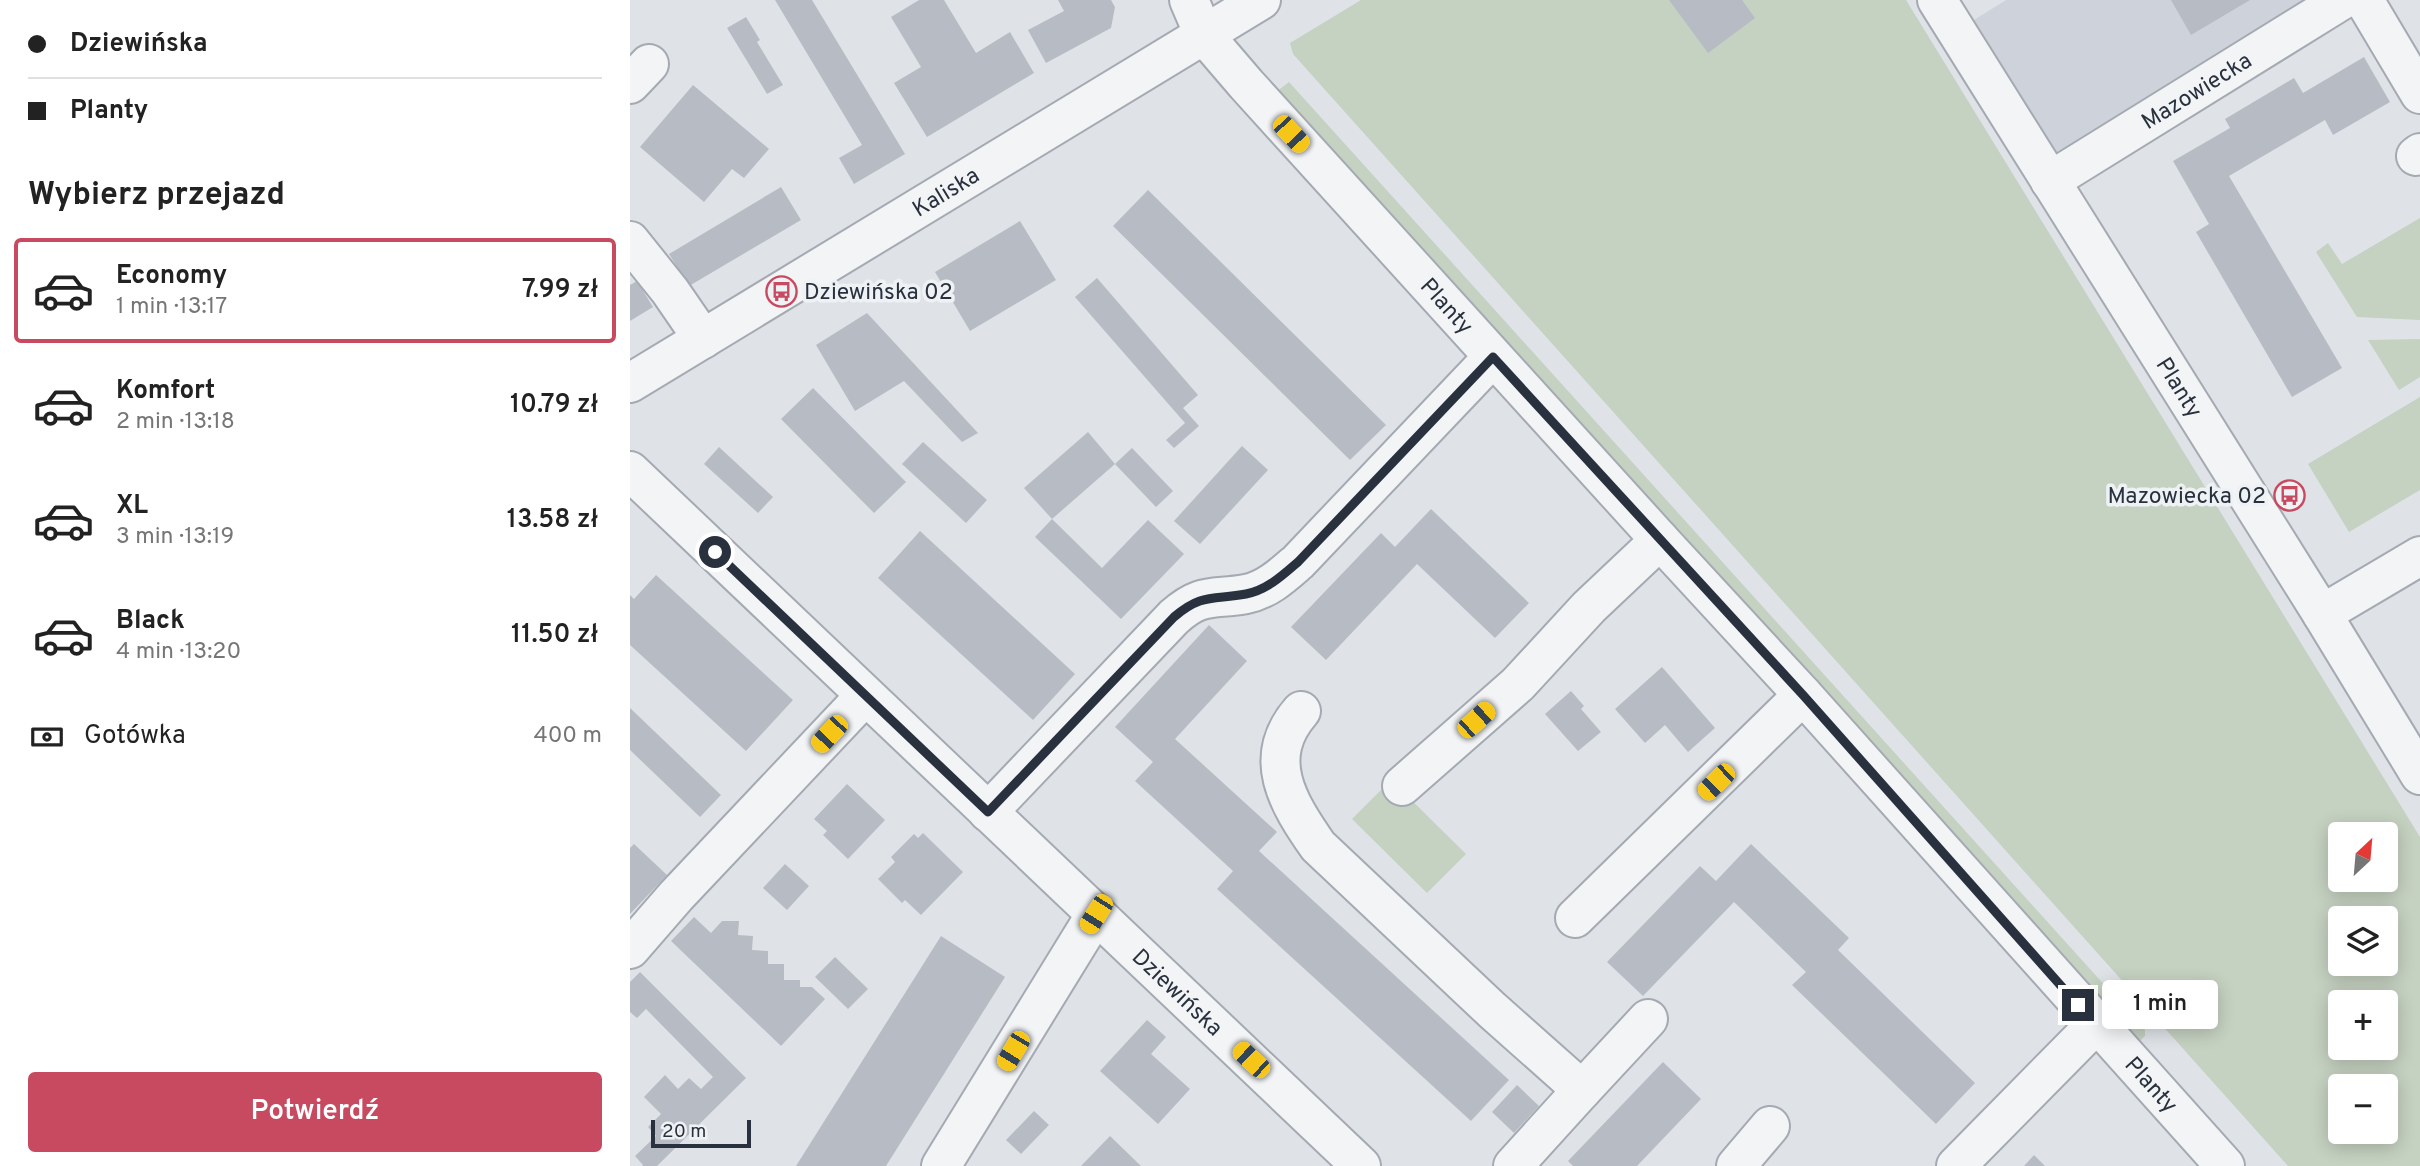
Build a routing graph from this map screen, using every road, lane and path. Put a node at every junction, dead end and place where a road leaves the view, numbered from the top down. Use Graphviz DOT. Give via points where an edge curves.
graph roads {
  1 [pos="1189,0"];
  2 [pos="1261,0"];
  3 [pos="1937,0"];
  4 [pos="2342,0"];
  5 [pos="2364,0"];
  6 [pos="1204,35"];
  7 [pos="2420,94"];
  8 [pos="2050,181"];
  9 [pos="630,241"];
  10 [pos="703,339"];
  11 [pos="1493,357"];
  12 [pos="630,383"];
  13 [pos="630,471"];
  14 [pos="1660,540"];
  15 [pos="2420,556"];
  16 [pos="2322,614"];
  17 [pos="865,695"];
  18 [pos="1803,695"];
  19 [pos="1301,712"];
  20 [pos="2420,775"];
  21 [pos="1402,786"];
  22 [pos="988,812"];
  23 [pos="1096,914"];
  24 [pos="1575,918"];
  25 [pos="630,949"];
  26 [pos="1648,1019"];
  27 [pos="2096,1024"];
  28 [pos="1582,1090"];
  29 [pos="1770,1126"];
  30 [pos="941,1166"];
  31 [pos="1361,1166"];
  32 [pos="1513,1166"];
  33 [pos="1736,1166"];
  34 [pos="1956,1166"];
  35 [pos="2225,1166"];
  1 -- 6 [label="street, Planty"];
  2 -- 6 [label="street, Kaliska"];
  3 -- 8 [label="street, Planty"];
  4 -- 8 [label="street, Mazowiecka"];
  5 -- 7 [label="street"];
  6 -- 10 [label="street, Kaliska"];
  6 -- 11 [label="street, Planty"];
  8 -- 16 [label="street, Planty"];
  9 -- 10 [label="street"];
  10 -- 12 [label="street, Kaliska"];
  11 -- 14 [label="street, Planty"];
  11 -- 22 [label="street" via="1298,562 1273,583 1248,593 1190,603"];
  13 -- 17 [label="street, Dziewińska"];
  14 -- 18 [label="street, Planty"];
  14 -- 21 [label="street" via="1589,607 1518,684"];
  15 -- 16 [label="street"];
  16 -- 20 [label="street, Planty"];
  17 -- 22 [label="street, Dziewińska"];
  17 -- 25 [label="street"];
  18 -- 24 [label="street"];
  18 -- 27 [label="street, Planty"];
  19 -- 28 [label="street" via="1281,744 1279,761 1292,802 1318,846"];
  22 -- 23 [label="street, Dziewińska"];
  23 -- 30 [label="street"];
  23 -- 31 [label="street, Dziewińska"];
  26 -- 28 [label="street"];
  27 -- 34 [label="street"];
  27 -- 35 [label="street, Planty"];
  28 -- 32 [label="street"];
  29 -- 33 [label="street"];
}
